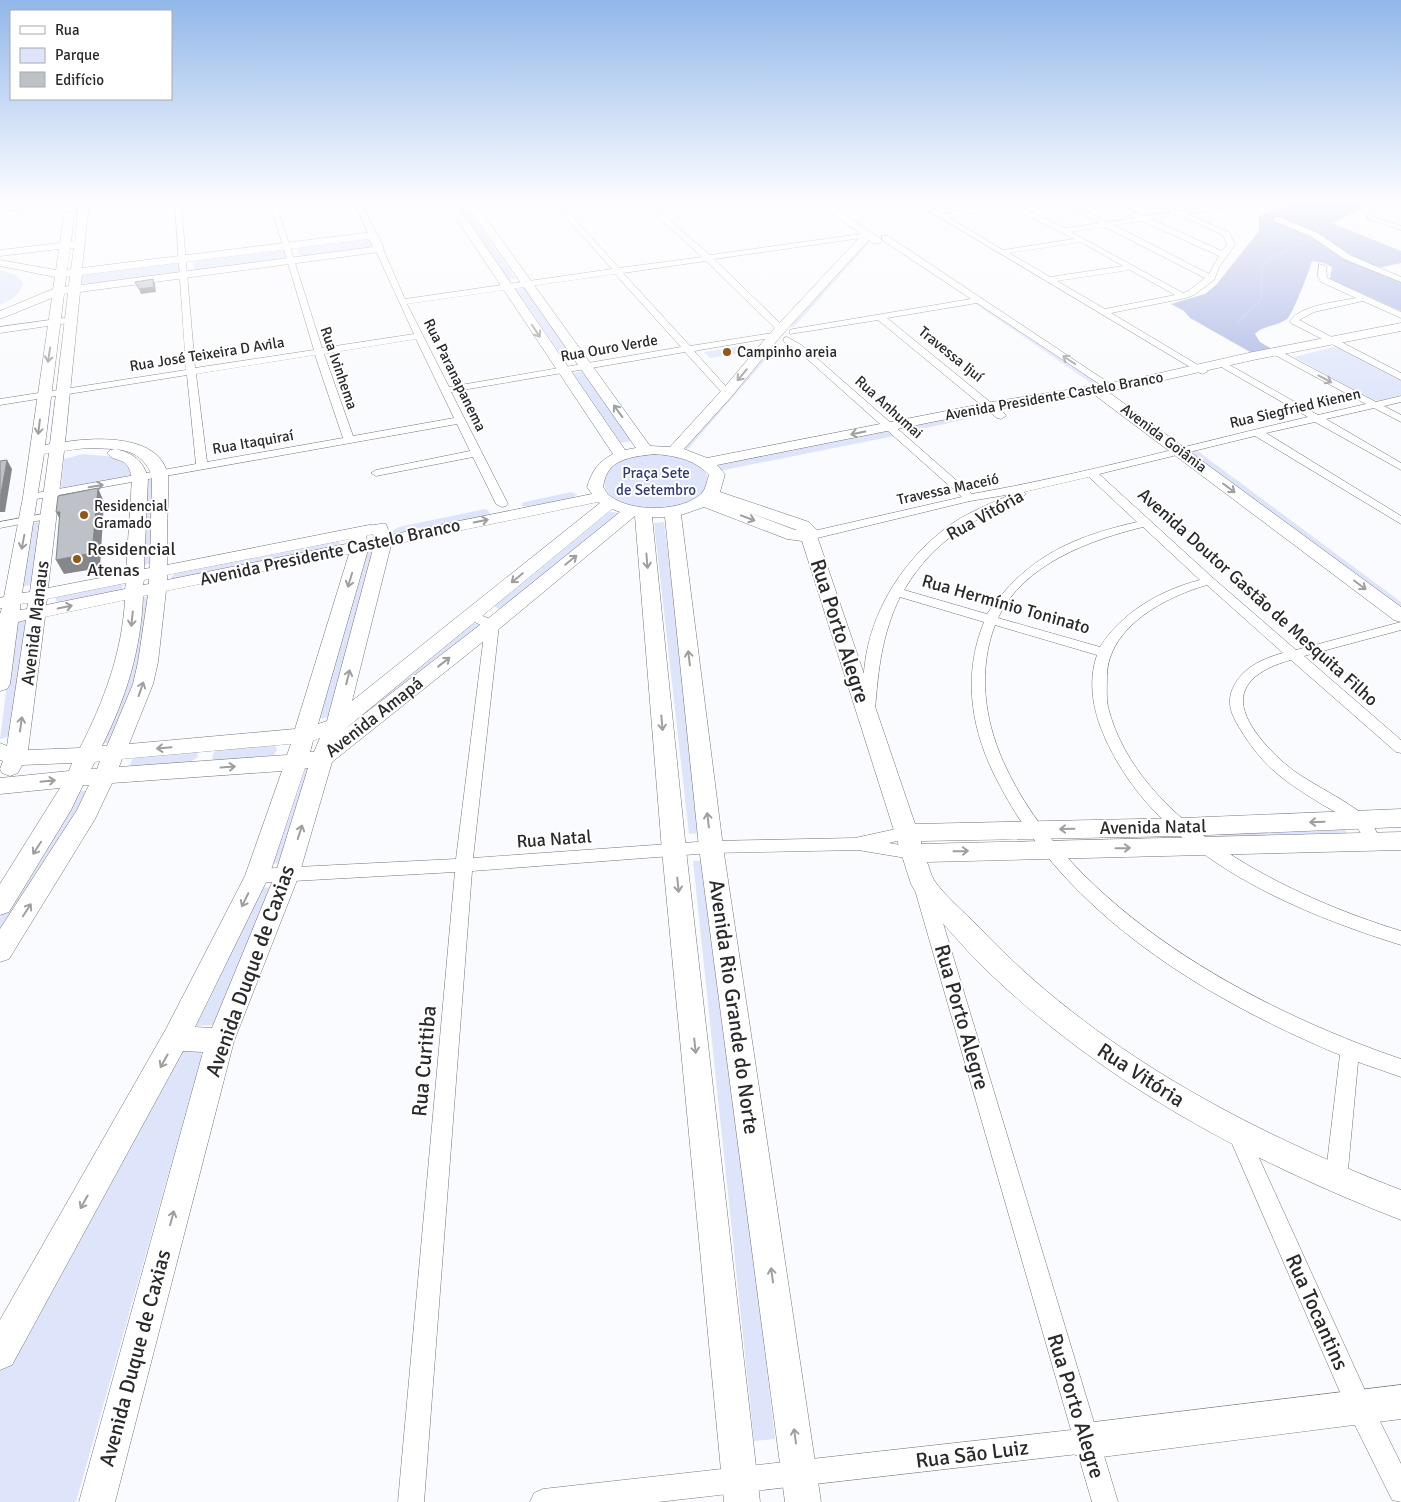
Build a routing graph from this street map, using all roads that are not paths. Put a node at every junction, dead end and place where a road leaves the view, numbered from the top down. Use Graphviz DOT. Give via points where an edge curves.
graph roads {
  1 [pos="14,273"];
  2 [pos="44,273"];
  3 [pos="60,273"];
  4 [pos="76,273"];
  5 [pos="192,273"];
  6 [pos="294,273"];
  7 [pos="389,273"];
  8 [pos="499,273"];
  9 [pos="520,273"];
  10 [pos="604,273"];
  11 [pos="620,273"];
  12 [pos="723,273"];
  13 [pos="841,273"];
  14 [pos="928,273"];
  15 [pos="936,273"];
  16 [pos="1037,273"];
  17 [pos="1093,273"];
  18 [pos="1142,273"];
  19 [pos="1201,273"];
  20 [pos="1213,273"];
  21 [pos="1322,273"];
  22 [pos="1385,273"];
  23 [pos="185,274"];
  24 [pos="23,278"];
  25 [pos="1211,278"];
  26 [pos="1049,280"];
  27 [pos="1401,280"];
  28 [pos="528,284"];
  29 [pos="508,287"];
  30 [pos="76,288"];
  31 [pos="58,291"];
  32 [pos="1183,296"];
  33 [pos="1365,298"];
  34 [pos="979,300"];
  35 [pos="402,302"];
  36 [pos="968,302"];
  37 [pos="3,307"];
  38 [pos="1104,312"];
  39 [pos="0,315"];
  40 [pos="1401,315"];
  41 [pos="881,318"];
  42 [pos="72,320"];
  43 [pos="54,323"];
  44 [pos="0,330"];
  45 [pos="1398,330"];
  46 [pos="782,335"];
  47 [pos="420,336"];
  48 [pos="1334,342"];
  49 [pos="686,348"];
  50 [pos="318,352"];
  51 [pos="1279,354"];
  52 [pos="585,366"];
  53 [pos="1226,366"];
  54 [pos="562,370"];
  55 [pos="1201,370"];
  56 [pos="191,372"];
  57 [pos="1401,377"];
  58 [pos="446,390"];
  59 [pos="1107,391"];
  60 [pos="62,392"];
  61 [pos="727,393"];
  62 [pos="43,395"];
  63 [pos="1401,399"];
  64 [pos="0,402"];
  65 [pos="1375,405"];
  66 [pos="997,411"];
  67 [pos="1317,419"];
  68 [pos="1401,419"];
  69 [pos="460,420"];
  70 [pos="888,426"];
  71 [pos="1258,433"];
  72 [pos="900,438"];
  73 [pos="349,440"];
  74 [pos="1187,448"];
  75 [pos="646,451"];
  76 [pos="476,453"];
  77 [pos="681,453"];
  78 [pos="46,454"];
  79 [pos="622,456"];
  80 [pos="202,467"];
  81 [pos="1401,467"];
  82 [pos="712,469"];
  83 [pos="376,473"];
  84 [pos="1091,473"];
  85 [pos="160,475"];
  86 [pos="140,478"];
  87 [pos="1047,484"];
  88 [pos="52,494"];
  89 [pos="602,495"];
  90 [pos="31,497"];
  91 [pos="707,497"];
  92 [pos="970,498"];
  93 [pos="504,510"];
  94 [pos="637,512"];
  95 [pos="673,512"];
  96 [pos="48,516"];
  97 [pos="27,520"];
  98 [pos="1401,521"];
  99 [pos="1146,523"];
  100 [pos="0,525"];
  101 [pos="810,536"];
  102 [pos="370,537"];
  103 [pos="158,579"];
  104 [pos="1209,581"];
  105 [pos="134,584"];
  106 [pos="897,592"];
  107 [pos="1401,600"];
  108 [pos="6,602"];
  109 [pos="38,604"];
  110 [pos="471,615"];
  111 [pos="1401,616"];
  112 [pos="5,619"];
  113 [pos="992,619"];
  114 [pos="492,624"];
  115 [pos="1401,626"];
  116 [pos="1104,653"];
  117 [pos="1294,654"];
  118 [pos="0,684"];
  119 [pos="868,717"];
  120 [pos="336,725"];
  121 [pos="304,736"];
  122 [pos="207,745"];
  123 [pos="1401,748"];
  124 [pos="114,752"];
  125 [pos="8,754"];
  126 [pos="87,755"];
  127 [pos="322,758"];
  128 [pos="296,762"];
  129 [pos="200,769"];
  130 [pos="104,777"];
  131 [pos="76,778"];
  132 [pos="0,786"];
  133 [pos="1401,818"];
  134 [pos="1361,821"];
  135 [pos="1183,827"];
  136 [pos="1033,829"];
  137 [pos="1401,840"];
  138 [pos="1373,841"];
  139 [pos="908,843"];
  140 [pos="1207,846"];
  141 [pos="711,848"];
  142 [pos="1049,849"];
  143 [pos="674,850"];
  144 [pos="464,865"];
  145 [pos="287,875"];
  146 [pos="256,876"];
  147 [pos="923,884"];
  148 [pos="0,905"];
  149 [pos="1401,938"];
  150 [pos="0,951"];
  151 [pos="176,1038"];
  152 [pos="220,1040"];
  153 [pos="1350,1050"];
  154 [pos="1401,1068"];
  155 [pos="1237,1132"];
  156 [pos="1336,1180"];
  157 [pos="1401,1205"];
  158 [pos="0,1353"];
  159 [pos="1401,1402"];
  160 [pos="1359,1406"];
  161 [pos="1086,1441"];
  162 [pos="800,1474"];
  163 [pos="741,1491"];
  164 [pos="1401,1491"];
  165 [pos="97,1502"];
  166 [pos="411,1502"];
  167 [pos="543,1502"];
  168 [pos="803,1502"];
  169 [pos="1105,1502"];
  1 -- 24 [label="street"];
  2 -- 24 [label="street"];
  3 -- 31 [label="street"];
  4 -- 30 [label="street"];
  5 -- 23 [label="street"];
  6 -- 50 [label="street, Rua Ivinhema"];
  7 -- 35 [label="street, Rua Paranapanema"];
  8 -- 29 [label="street"];
  9 -- 28 [label="street"];
  10 -- 28 [label="street"];
  11 -- 49 [label="street"];
  12 -- 46 [label="street, Rua Anhumai"];
  13 -- 46 [label="street"];
  14 -- 36 [label="street, Avenida Goiânia"];
  15 -- 34 [label="street, Avenida Goiânia"];
  16 -- 26 [label="street"];
  17 -- 26 [label="street"];
  18 -- 32 [label="street"];
  19 -- 25 [label="street"];
  20 -- 25 [label="street"];
  21 -- 33 [label="street" via="1324,280"];
  22 -- 27 [label="street"];
  23 -- 30 [label="street"];
  23 -- 56 [label="street"];
  24 -- 37 [label="street"];
  25 -- 32 [label="street"];
  26 -- 38 [label="street"];
  28 -- 29 [label="street"];
  28 -- 52 [label="street"];
  29 -- 35 [label="street"];
  29 -- 54 [label="street, one-way"];
  30 -- 31 [label="street"];
  30 -- 42 [label="street"];
  31 -- 39 [label="street"];
  31 -- 43 [label="street"];
  32 -- 38 [label="street"];
  33 -- 40 [label="street"];
  33 -- 48 [label="street" via="1311,310 1294,319"];
  34 -- 36 [label="street, Rua Ouro Verde"];
  59 -- 34 [label="street, Avenida Goiânia, one-way"];
  35 -- 47 [label="street, Rua Paranapanema"];
  36 -- 41 [label="street, Rua Ouro Verde"];
  36 -- 59 [label="street, Avenida Goiânia"];
  38 -- 55 [label="street"];
  41 -- 46 [label="street, Rua Ouro Verde"];
  41 -- 66 [label="street, Travessa Ijuí"];
  42 -- 43 [label="street"];
  42 -- 60 [label="street"];
  43 -- 44 [label="street"];
  43 -- 62 [label="street, one-way"];
  45 -- 48 [label="street, Avenida Presidente Castelo Branco"];
  46 -- 49 [label="street, Rua Ouro Verde"];
  46 -- 61 [label="street, one-way"];
  46 -- 70 [label="street, Rua Anhumai"];
  46 -- 77 [label="street"];
  47 -- 50 [label="street, Rua José Teixeira D Avila"];
  47 -- 58 [label="street, Rua Paranapanema"];
  48 -- 51 [label="street, Avenida Presidente Castelo Branco"];
  48 -- 57 [label="street"];
  49 -- 52 [label="street, Rua Ouro Verde"];
  49 -- 61 [label="street"];
  50 -- 56 [label="street, Rua José Teixeira D Avila"];
  50 -- 73 [label="street, Rua Ivinhema"];
  51 -- 53 [label="street, Avenida Presidente Castelo Branco"];
  51 -- 55 [label="street, Avenida Presidente Castelo Branco"];
  51 -- 65 [label="street, one-way"];
  52 -- 54 [label="street, Rua Ouro Verde"];
  75 -- 52 [label="street, one-way"];
  53 -- 55 [label="street, Avenida Presidente Castelo Branco"];
  53 -- 67 [label="street"];
  54 -- 58 [label="street, Rua Ouro Verde"];
  54 -- 79 [label="street"];
  55 -- 59 [label="street, Avenida Presidente Castelo Branco"];
  56 -- 60 [label="street, Rua José Teixeira D Avila"];
  56 -- 80 [label="street"];
  58 -- 69 [label="street, Rua Paranapanema"];
  59 -- 66 [label="street, Avenida Presidente Castelo Branco"];
  59 -- 74 [label="street, Avenida Goiânia"];
  60 -- 62 [label="street, Rua José Teixeira D Avila"];
  60 -- 78 [label="street"];
  61 -- 77 [label="street"];
  62 -- 64 [label="street, Rua José Teixeira D Avila"];
  62 -- 78 [label="street, one-way"];
  63 -- 65 [label="street, Rua Siegfried Kienen"];
  65 -- 67 [label="street, Rua Siegfried Kienen"];
  65 -- 68 [label="street"];
  66 -- 70 [label="street, Avenida Presidente Castelo Branco"];
  66 -- 72 [label="street, Avenida Presidente Castelo Branco"];
  67 -- 71 [label="street, Rua Siegfried Kienen"];
  67 -- 81 [label="street"];
  69 -- 73 [label="street, Rua Itaquiraí"];
  69 -- 76 [label="street, Rua Paranapanema"];
  70 -- 72 [label="street, Rua Anhumai"];
  70 -- 82 [label="street, Avenida Presidente Castelo Branco, one-way"];
  71 -- 74 [label="street, Rua Siegfried Kienen"];
  71 -- 98 [label="street"];
  72 -- 82 [label="street, Avenida Presidente Castelo Branco"];
  72 -- 92 [label="street, Rua Anhumai"];
  73 -- 80 [label="street, Rua Itaquiraí"];
  74 -- 84 [label="street, Travessa Maceió"];
  74 -- 107 [label="street, Avenida Goiânia"];
  74 -- 111 [label="street, Avenida Goiânia, one-way"];
  75 -- 77 [label="street"];
  75 -- 79 [label="street"];
  76 -- 83 [label="street"];
  76 -- 93 [label="street, Rua Paranapanema"];
  77 -- 82 [label="street"];
  78 -- 85 [label="street" via="96,443 125,446 148,456 158,466"];
  78 -- 86 [label="street" via="91,451 121,454 135,462"];
  78 -- 88 [label="street, Avenida Manaus"];
  78 -- 90 [label="street, Avenida Manaus"];
  79 -- 89 [label="street" via="602,468 596,479"];
  80 -- 85 [label="street, Rua Itaquiraí"];
  82 -- 91 [label="street" via="716,485"];
  84 -- 87 [label="street, Travessa Maceió"];
  84 -- 99 [label="street, Avenida Doutor Gastão de Mesquita Filho"];
  85 -- 86 [label="street, Rua Itaquiraí"];
  85 -- 103 [label="street"];
  88 -- 86 [label="street, Rua Itaquiraí, one-way"];
  86 -- 105 [label="street"];
  87 -- 92 [label="street, Travessa Maceió"];
  87 -- 106 [label="street, Rua Vitória" via="978,514 944,536 918,562"];
  88 -- 90 [label="street, Rua Itaquiraí"];
  88 -- 96 [label="street, Avenida Manaus"];
  89 -- 93 [label="street, Avenida Presidente Castelo Branco"];
  89 -- 94 [label="street"];
  89 -- 110 [label="street, Avenida Amapá, one-way"];
  90 -- 97 [label="street, Avenida Manaus"];
  91 -- 95 [label="street"];
  91 -- 101 [label="street" via="793,535"];
  92 -- 101 [label="street, Travessa Maceió"];
  93 -- 102 [label="street, Avenida Presidente Castelo Branco"];
  94 -- 95 [label="street"];
  114 -- 94 [label="street, Avenida Amapá, one-way"];
  94 -- 143 [label="street, Avenida Rio Grande do Norte, one-way"];
  141 -- 95 [label="street, Avenida Rio Grande do Norte, one-way"];
  96 -- 97 [label="street"];
  96 -- 109 [label="street, Avenida Manaus"];
  97 -- 100 [label="street"];
  97 -- 108 [label="street, Avenida Manaus, one-way"];
  99 -- 104 [label="street, Avenida Doutor Gastão de Mesquita Filho"];
  99 -- 113 [label="street" via="1087,540 1052,556 1011,590"];
  101 -- 119 [label="street, Rua Porto Alegre"];
  102 -- 103 [label="street, Avenida Presidente Castelo Branco"];
  120 -- 102 [label="street, Avenida Duque de Caxias, one-way"];
  102 -- 121 [label="street, Avenida Duque de Caxias, one-way"];
  103 -- 105 [label="street, Avenida Presidente Castelo Branco"];
  124 -- 103 [label="street, one-way" via="143,684"];
  104 -- 116 [label="street" via="1188,586 1147,606 1115,636"];
  104 -- 117 [label="street, Avenida Doutor Gastão de Mesquita Filho"];
  105 -- 109 [label="street, Avenida Presidente Castelo Branco"];
  105 -- 126 [label="street, one-way" via="130,635 119,682"];
  106 -- 113 [label="street, Rua Hermínio Toninato"];
  106 -- 119 [label="street, Rua Vitória" via="876,645"];
  108 -- 109 [label="street, Avenida Presidente Castelo Branco"];
  108 -- 112 [label="street, Avenida Manaus"];
  109 -- 112 [label="street, Avenida Presidente Castelo Branco"];
  125 -- 109 [label="street, Avenida Manaus, one-way"];
  110 -- 114 [label="street"];
  110 -- 120 [label="street, Avenida Amapá"];
  112 -- 118 [label="street, Avenida Manaus"];
  113 -- 116 [label="street, Rua Hermínio Toninato"];
  113 -- 136 [label="street" via="984,634 977,670 979,710 1002,777"];
  127 -- 114 [label="street, Avenida Amapá, one-way"];
  114 -- 144 [label="street, Rua Curitiba"];
  115 -- 117 [label="street"];
  116 -- 135 [label="street" via="1100,668 1100,705 1118,751 1150,796"];
  117 -- 123 [label="street, Avenida Doutor Gastão de Mesquita Filho"];
  117 -- 134 [label="street" via="1258,667 1247,678 1236,700 1240,717 1270,760"];
  119 -- 139 [label="street, Rua Porto Alegre"];
  120 -- 121 [label="street, Avenida Amapá"];
  120 -- 127 [label="street, Avenida Duque de Caxias"];
  121 -- 122 [label="street, Avenida Amapá"];
  121 -- 128 [label="street, Avenida Duque de Caxias"];
  122 -- 124 [label="street, Avenida Amapá, one-way"];
  122 -- 129 [label="street"];
  124 -- 126 [label="street, Avenida Amapá"];
  124 -- 130 [label="street"];
  125 -- 126 [label="street, Avenida Amapá"];
  125 -- 132 [label="street, Avenida Manaus"];
  126 -- 131 [label="street"];
  127 -- 128 [label="street, Avenida Amapá"];
  145 -- 127 [label="street, Avenida Duque de Caxias, one-way"];
  129 -- 128 [label="street, Avenida Amapá, one-way"];
  128 -- 146 [label="street, Avenida Duque de Caxias" via="276,827"];
  129 -- 130 [label="street, Avenida Amapá"];
  130 -- 131 [label="street, Avenida Amapá"];
  150 -- 130 [label="street, one-way" via="70,842"];
  132 -- 131 [label="street, Avenida Amapá, one-way"];
  131 -- 148 [label="street, one-way" via="48,830"];
  133 -- 134 [label="street, Avenida Natal"];
  134 -- 135 [label="street, Avenida Natal, one-way"];
  134 -- 138 [label="street"];
  135 -- 136 [label="street, Avenida Natal, one-way"];
  135 -- 140 [label="street"];
  136 -- 139 [label="street, Avenida Natal"];
  136 -- 142 [label="street"];
  137 -- 138 [label="street, Avenida Natal"];
  138 -- 140 [label="street, Avenida Natal"];
  139 -- 141 [label="street, Rua Natal"];
  139 -- 142 [label="street, Avenida Natal, one-way"];
  139 -- 147 [label="street, Rua Porto Alegre"];
  142 -- 140 [label="street, Avenida Natal, one-way"];
  140 -- 149 [label="street" via="1308,903"];
  141 -- 143 [label="street, Rua Natal"];
  162 -- 141 [label="street, Avenida Rio Grande do Norte, one-way"];
  142 -- 153 [label="street" via="1127,922 1192,969 1267,1012"];
  143 -- 144 [label="street, Rua Natal"];
  143 -- 163 [label="street, Avenida Rio Grande do Norte, one-way"];
  144 -- 145 [label="street, Rua Natal"];
  144 -- 166 [label="street, Rua Curitiba"];
  145 -- 146 [label="street, Rua Natal"];
  145 -- 152 [label="street, Avenida Duque de Caxias"];
  146 -- 151 [label="street, Avenida Duque de Caxias, one-way"];
  147 -- 155 [label="street, Rua Vitória" via="991,958 1078,1032 1186,1105"];
  147 -- 161 [label="street, Rua Porto Alegre"];
  151 -- 152 [label="street"];
  151 -- 158 [label="street, Avenida Duque de Caxias, one-way"];
  165 -- 152 [label="street, Avenida Duque de Caxias, one-way"];
  153 -- 154 [label="street"];
  153 -- 156 [label="street"];
  155 -- 156 [label="street, Rua Vitória"];
  155 -- 160 [label="street, Rua Tocantins"];
  156 -- 157 [label="street, Rua Vitória"];
  159 -- 160 [label="street, Rua São Luiz"];
  160 -- 161 [label="street, Rua São Luiz"];
  160 -- 164 [label="street, Rua Tocantins"];
  161 -- 162 [label="street, Rua São Luiz"];
  161 -- 169 [label="street, Rua Porto Alegre"];
  162 -- 163 [label="street, Rua São Luiz"];
  162 -- 168 [label="street, Avenida Rio Grande do Norte"];
  163 -- 167 [label="street, Rua São Luiz"];
}
